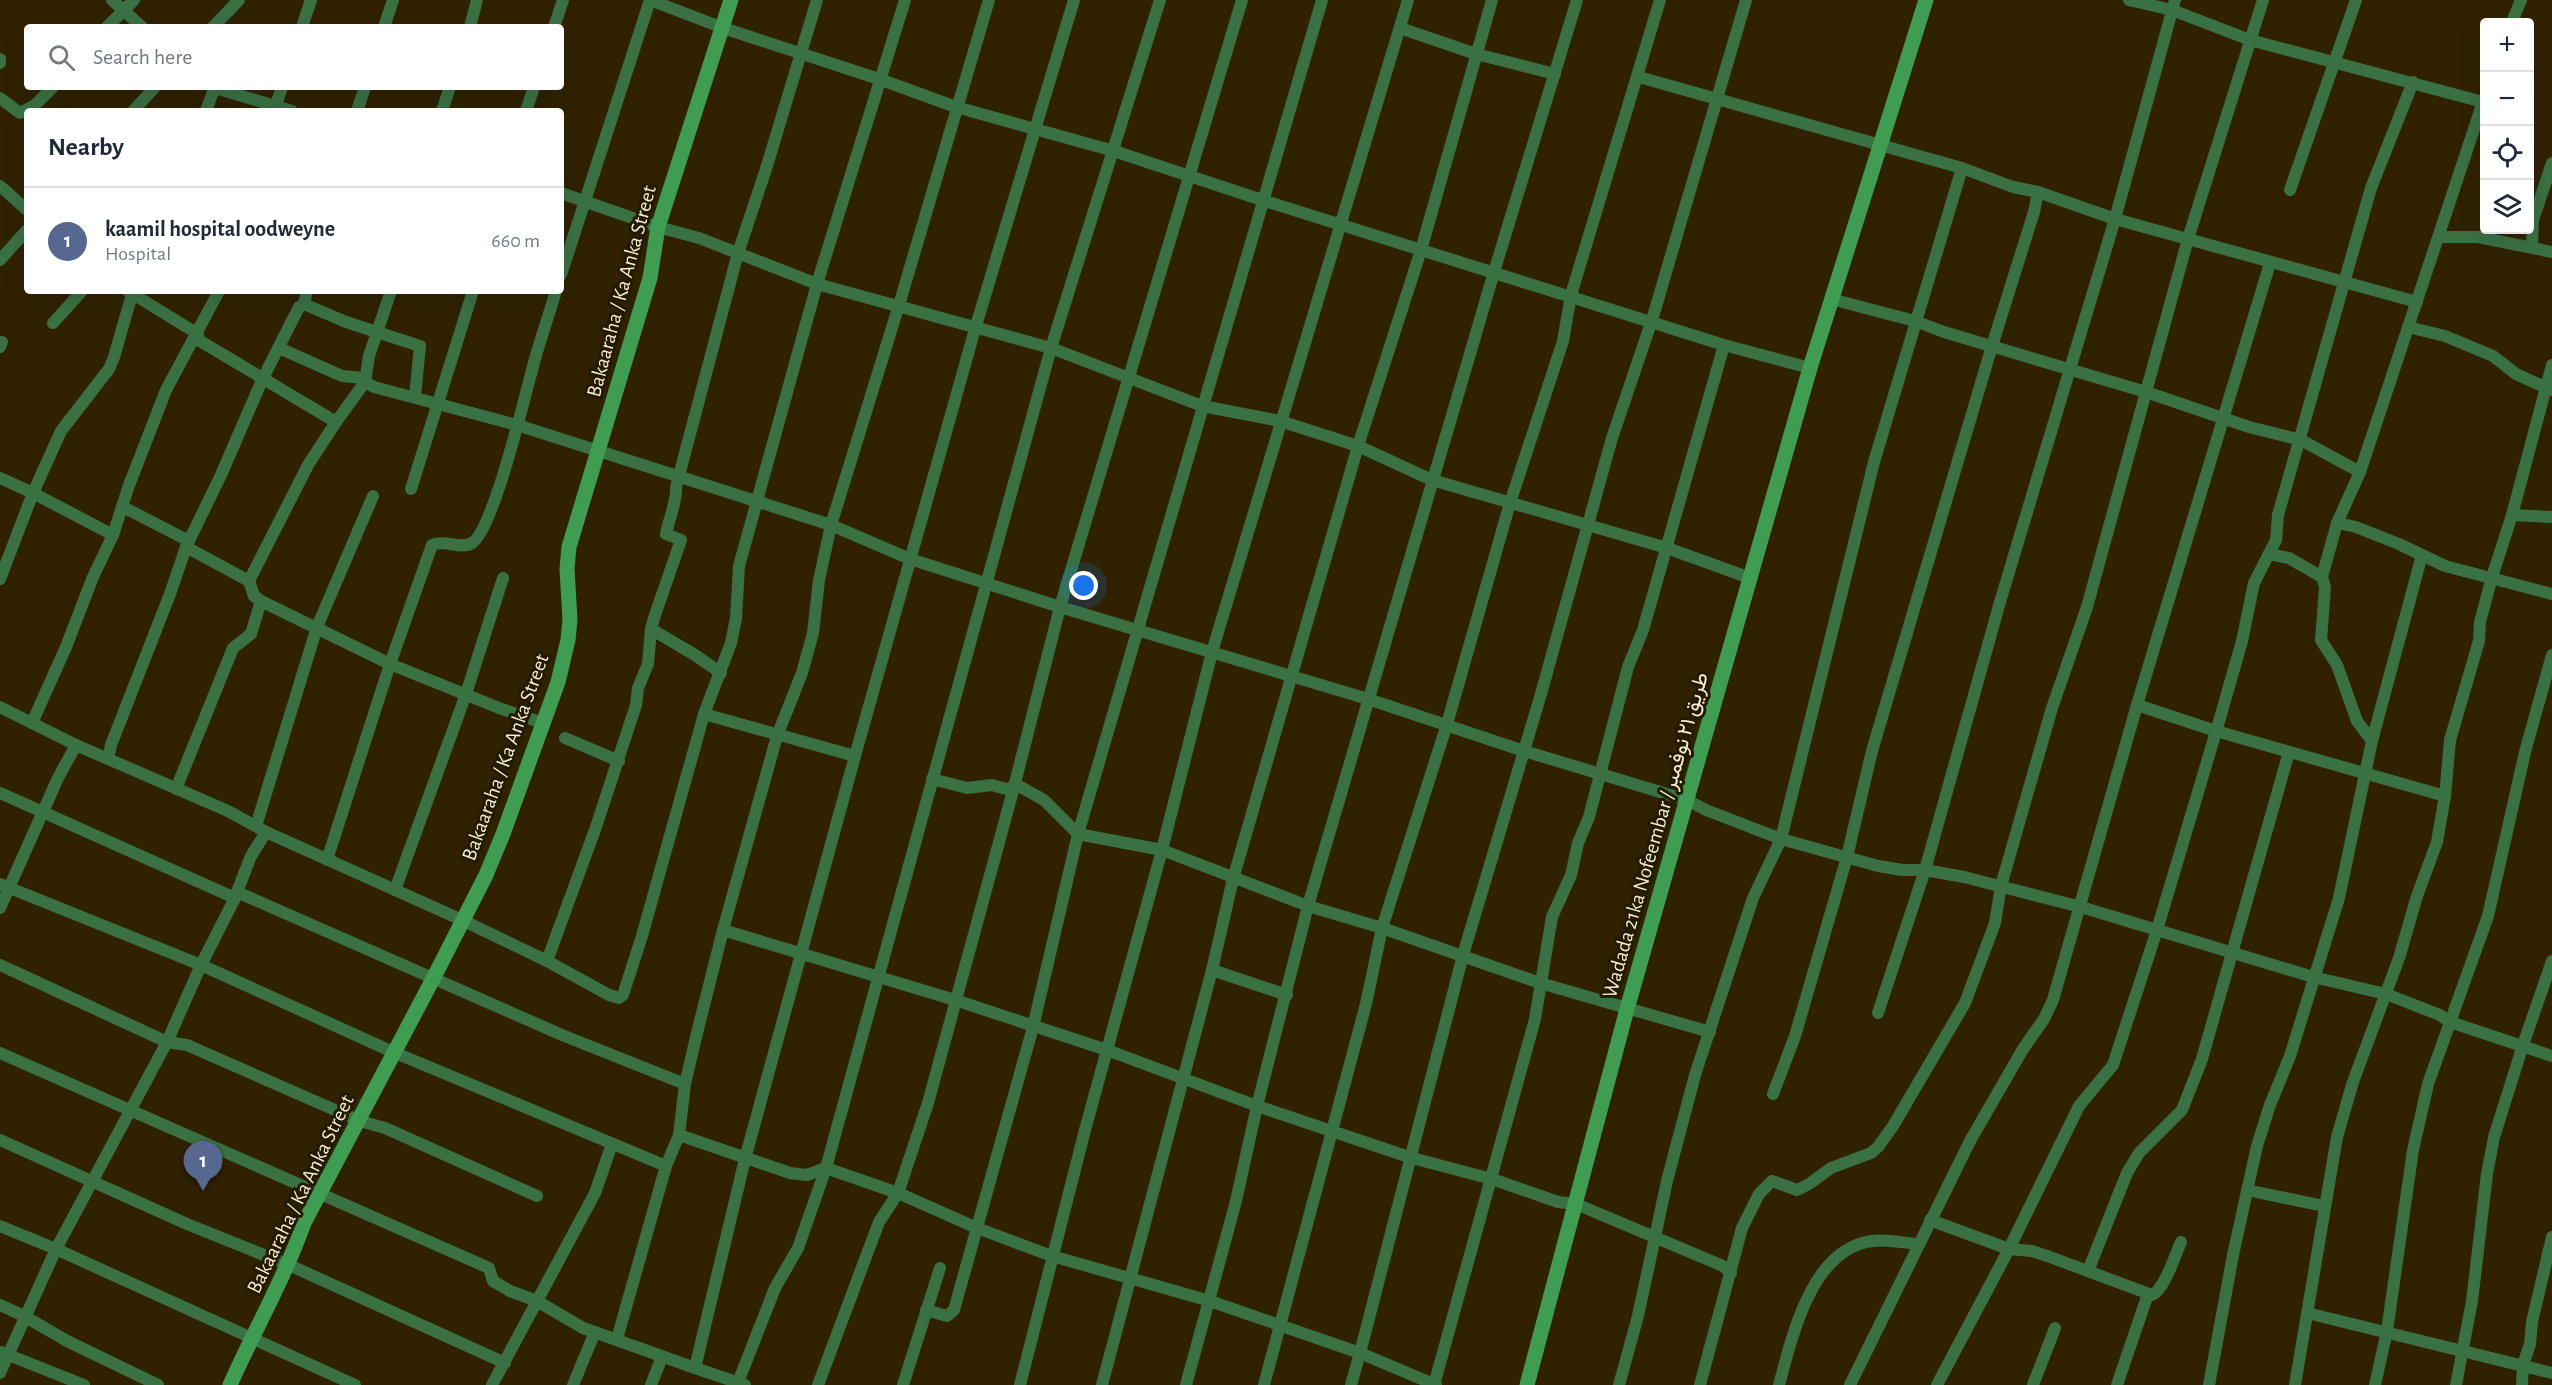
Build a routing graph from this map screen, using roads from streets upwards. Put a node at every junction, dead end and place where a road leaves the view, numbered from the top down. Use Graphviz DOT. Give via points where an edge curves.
graph roads {
  1 [pos="112,0"];
  2 [pos="134,0"];
  3 [pos="239,0"];
  4 [pos="311,0"];
  5 [pos="393,0"];
  6 [pos="477,0"];
  7 [pos="562,0"];
  8 [pos="731,0"];
  9 [pos="817,0"];
  10 [pos="905,0"];
  11 [pos="989,0"];
  12 [pos="1074,0"];
  13 [pos="1160,0"];
  14 [pos="1242,0"];
  15 [pos="1322,0"];
  16 [pos="1408,0"];
  17 [pos="1492,0"];
  18 [pos="1577,0"];
  19 [pos="1660,0"];
  20 [pos="1746,0"];
  21 [pos="1926,0"];
  22 [pos="2129,0"];
  23 [pos="2263,0"];
  24 [pos="2356,0"];
  25 [pos="2521,0"];
  26 [pos="2174,5"];
  27 [pos="123,11"];
  28 [pos="2514,18"];
  29 [pos="111,24"];
  30 [pos="138,24"];
  31 [pos="216,24"];
  32 [pos="303,24"];
  33 [pos="385,24"];
  34 [pos="471,24"];
  35 [pos="555,24"];
  36 [pos="723,28"];
  37 [pos="1400,28"];
  38 [pos="2250,40"];
  39 [pos="800,54"];
  40 [pos="1476,54"];
  41 [pos="2335,62"];
  42 [pos="1555,74"];
  43 [pos="1639,77"];
  44 [pos="879,79"];
  45 [pos="2413,82"];
  46 [pos="50,90"];
  47 [pos="152,90"];
  48 [pos="212,90"];
  49 [pos="219,90"];
  50 [pos="281,90"];
  51 [pos="363,90"];
  52 [pos="449,90"];
  53 [pos="533,90"];
  54 [pos="1717,100"];
  55 [pos="2480,100"];
  56 [pos="1,103"];
  57 [pos="956,107"];
  58 [pos="29,108"];
  59 [pos="136,108"];
  60 [pos="207,108"];
  61 [pos="271,108"];
  62 [pos="274,108"];
  63 [pos="358,108"];
  64 [pos="442,108"];
  65 [pos="527,108"];
  66 [pos="24,111"];
  67 [pos="2480,113"];
  68 [pos="1036,130"];
  69 [pos="1880,145"];
  70 [pos="1114,151"];
  71 [pos="2552,163"];
  72 [pos="1962,168"];
  73 [pos="1190,176"];
  74 [pos="0,186"];
  75 [pos="2290,190"];
  76 [pos="2038,192"];
  77 [pos="564,194"];
  78 [pos="586,201"];
  79 [pos="1265,201"];
  80 [pos="24,207"];
  81 [pos="2115,219"];
  82 [pos="1340,224"];
  83 [pos="658,227"];
  84 [pos="24,233"];
  85 [pos="2439,237"];
  86 [pos="2188,239"];
  87 [pos="2532,247"];
  88 [pos="1421,250"];
  89 [pos="2552,252"];
  90 [pos="738,253"];
  91 [pos="0,260"];
  92 [pos="2270,263"];
  93 [pos="564,266"];
  94 [pos="1494,272"];
  95 [pos="2344,283"];
  96 [pos="817,284"];
  97 [pos="79,294"];
  98 [pos="130,294"];
  99 [pos="134,294"];
  100 [pos="218,294"];
  101 [pos="306,294"];
  102 [pos="390,294"];
  103 [pos="472,294"];
  104 [pos="555,294"];
  105 [pos="1571,295"];
  106 [pos="1831,299"];
  107 [pos="2417,302"];
  108 [pos="304,304"];
  109 [pos="899,305"];
  110 [pos="1652,320"];
  111 [pos="1915,321"];
  112 [pos="53,323"];
  113 [pos="2408,327"];
  114 [pos="975,329"];
  115 [pos="378,333"];
  116 [pos="197,336"];
  117 [pos="1724,345"];
  118 [pos="1992,346"];
  119 [pos="279,348"];
  120 [pos="1052,348"];
  121 [pos="2552,365"];
  122 [pos="1810,368"];
  123 [pos="2071,369"];
  124 [pos="1130,377"];
  125 [pos="263,378"];
  126 [pos="365,380"];
  127 [pos="2548,389"];
  128 [pos="2146,392"];
  129 [pos="415,396"];
  130 [pos="437,404"];
  131 [pos="1202,406"];
  132 [pos="2223,418"];
  133 [pos="1281,421"];
  134 [pos="336,422"];
  135 [pos="517,424"];
  136 [pos="2301,440"];
  137 [pos="1358,446"];
  138 [pos="597,451"];
  139 [pos="2360,472"];
  140 [pos="680,476"];
  141 [pos="0,478"];
  142 [pos="1432,480"];
  143 [pos="411,489"];
  144 [pos="33,494"];
  145 [pos="373,496"];
  146 [pos="758,502"];
  147 [pos="1510,503"];
  148 [pos="123,507"];
  149 [pos="2512,515"];
  150 [pos="2552,517"];
  151 [pos="2337,523"];
  152 [pos="831,525"];
  153 [pos="1589,525"];
  154 [pos="113,535"];
  155 [pos="187,544"];
  156 [pos="1667,548"];
  157 [pos="2269,554"];
  158 [pos="2422,555"];
  159 [pos="910,559"];
  160 [pos="2322,577"];
  161 [pos="2492,577"];
  162 [pos="503,578"];
  163 [pos="0,579"];
  164 [pos="1750,579"];
  165 [pos="249,581"];
  166 [pos="986,582"];
  167 [pos="2552,594"];
  168 [pos="261,602"];
  169 [pos="1059,607"];
  170 [pos="317,627"];
  171 [pos="651,629"];
  172 [pos="1139,630"];
  173 [pos="1212,652"];
  174 [pos="2552,655"];
  175 [pos="390,664"];
  176 [pos="721,674"];
  177 [pos="1291,677"];
  178 [pos="2548,685"];
  179 [pos="466,694"];
  180 [pos="1368,699"];
  181 [pos="2137,705"];
  182 [pos="0,707"];
  183 [pos="704,714"];
  184 [pos="32,723"];
  185 [pos="543,723"];
  186 [pos="1447,724"];
  187 [pos="2216,731"];
  188 [pos="777,736"];
  189 [pos="565,738"];
  190 [pos="2372,741"];
  191 [pos="76,745"];
  192 [pos="1524,751"];
  193 [pos="2289,752"];
  194 [pos="855,756"];
  195 [pos="108,759"];
  196 [pos="619,761"];
  197 [pos="1601,773"];
  198 [pos="2366,774"];
  199 [pos="932,779"];
  200 [pos="1014,787"];
  201 [pos="176,789"];
  202 [pos="0,793"];
  203 [pos="2445,796"];
  204 [pos="1687,800"];
  205 [pos="43,812"];
  206 [pos="261,829"];
  207 [pos="1078,834"];
  208 [pos="1781,839"];
  209 [pos="1162,850"];
  210 [pos="1847,857"];
  211 [pos="327,860"];
  212 [pos="1925,870"];
  213 [pos="1233,879"];
  214 [pos="4,886"];
  215 [pos="2001,886"];
  216 [pos="395,890"];
  217 [pos="236,895"];
  218 [pos="1308,906"];
  219 [pos="2081,907"];
  220 [pos="0,908"];
  221 [pos="462,920"];
  222 [pos="1382,928"];
  223 [pos="723,930"];
  224 [pos="2157,930"];
  225 [pos="803,952"];
  226 [pos="2234,952"];
  227 [pos="1463,955"];
  228 [pos="547,961"];
  229 [pos="2552,961"];
  230 [pos="0,965"];
  231 [pos="201,965"];
  232 [pos="1212,970"];
  233 [pos="879,976"];
  234 [pos="2313,977"];
  235 [pos="434,979"];
  236 [pos="1540,982"];
  237 [pos="2386,994"];
  238 [pos="1287,995"];
  239 [pos="956,1000"];
  240 [pos="1627,1009"];
  241 [pos="1878,1013"];
  242 [pos="2450,1022"];
  243 [pos="1033,1027"];
  244 [pos="1710,1032"];
  245 [pos="167,1042"];
  246 [pos="2523,1045"];
  247 [pos="1107,1050"];
  248 [pos="393,1052"];
  249 [pos="0,1053"];
  250 [pos="2552,1056"];
  251 [pos="1182,1079"];
  252 [pos="685,1084"];
  253 [pos="1773,1094"];
  254 [pos="1257,1106"];
  255 [pos="129,1110"];
  256 [pos="360,1121"];
  257 [pos="1332,1131"];
  258 [pos="679,1135"];
  259 [pos="0,1140"];
  260 [pos="612,1144"];
  261 [pos="1412,1158"];
  262 [pos="746,1159"];
  263 [pos="666,1166"];
  264 [pos="826,1168"];
  265 [pos="1492,1179"];
  266 [pos="92,1181"];
  267 [pos="2247,1190"];
  268 [pos="320,1192"];
  269 [pos="898,1193"];
  270 [pos="537,1196"];
  271 [pos="1576,1204"];
  272 [pos="2324,1206"];
  273 [pos="1930,1220"];
  274 [pos="0,1226"];
  275 [pos="977,1228"];
  276 [pos="2552,1237"];
  277 [pos="1656,1240"];
  278 [pos="2181,1242"];
  279 [pos="1918,1245"];
  280 [pos="56,1249"];
  281 [pos="2009,1249"];
  282 [pos="1052,1256"];
  283 [pos="289,1265"];
  284 [pos="940,1268"];
  285 [pos="2088,1271"];
  286 [pos="1731,1273"];
  287 [pos="1131,1280"];
  288 [pos="2148,1294"];
  289 [pos="537,1301"];
  290 [pos="1210,1301"];
  291 [pos="0,1305"];
  292 [pos="926,1310"];
  293 [pos="2307,1313"];
  294 [pos="24,1316"];
  295 [pos="1280,1326"];
  296 [pos="2055,1328"];
  297 [pos="2387,1331"];
  298 [pos="595,1332"];
  299 [pos="250,1339"];
  300 [pos="617,1339"];
  301 [pos="2463,1351"];
  302 [pos="4,1353"];
  303 [pos="1360,1353"];
  304 [pos="662,1357"];
  305 [pos="505,1363"];
  306 [pos="2523,1365"];
  307 [pos="695,1368"];
  308 [pos="0,1373"];
  309 [pos="2552,1373"];
  310 [pos="740,1384"];
  311 [pos="84,1385"];
  312 [pos="158,1385"];
  313 [pos="230,1385"];
  314 [pos="355,1385"];
  315 [pos="492,1385"];
  316 [pos="573,1385"];
  317 [pos="651,1385"];
  318 [pos="818,1385"];
  319 [pos="903,1385"];
  320 [pos="1020,1385"];
  321 [pos="1101,1385"];
  322 [pos="1186,1385"];
  323 [pos="1264,1385"];
  324 [pos="1351,1385"];
  325 [pos="1435,1385"];
  326 [pos="1527,1385"];
  327 [pos="1619,1385"];
  328 [pos="1700,1385"];
  329 [pos="1779,1385"];
  330 [pos="1850,1385"];
  331 [pos="1937,1385"];
  332 [pos="2033,1385"];
  333 [pos="2117,1385"];
  334 [pos="2209,1385"];
  335 [pos="2295,1385"];
  336 [pos="2375,1385"];
  337 [pos="2456,1385"];
  338 [pos="2522,1385"];
  1 -- 27 [label="street"];
  2 -- 27 [label="street"];
  3 -- 31 [label="street"];
  4 -- 32 [label="street"];
  5 -- 33 [label="street"];
  6 -- 34 [label="street"];
  7 -- 35 [label="street"];
  8 -- 36 [label="street, Bakaaraha / Ka Anka Street"];
  9 -- 39 [label="street"];
  10 -- 44 [label="street"];
  11 -- 57 [label="street"];
  12 -- 68 [label="street"];
  13 -- 70 [label="street"];
  14 -- 73 [label="street"];
  15 -- 79 [label="street"];
  16 -- 37 [label="street"];
  17 -- 40 [label="street"];
  18 -- 42 [label="street"];
  19 -- 43 [label="street"];
  20 -- 54 [label="street"];
  21 -- 69 [label="street, Wadada 21ka Nofeembar / طريق ٢١ نوفمبر"];
  22 -- 26 [label="street"];
  23 -- 38 [label="street"];
  24 -- 41 [label="street"];
  25 -- 28 [label="street"];
  26 -- 38 [label="street"];
  26 -- 81 [label="street"];
  27 -- 29 [label="street"];
  27 -- 30 [label="street"];
  36 -- 39 [label="street"];
  36 -- 78 [label="street" via="650,0"];
  36 -- 83 [label="street, Bakaaraha / Ka Anka Street"];
  37 -- 40 [label="street"];
  37 -- 82 [label="street"];
  38 -- 41 [label="street"];
  38 -- 86 [label="street"];
  39 -- 44 [label="street"];
  39 -- 90 [label="street"];
  40 -- 42 [label="street"];
  40 -- 88 [label="street"];
  41 -- 45 [label="street"];
  41 -- 75 [label="street"];
  42 -- 94 [label="street"];
  43 -- 54 [label="street"];
  43 -- 105 [label="street"];
  44 -- 57 [label="street"];
  44 -- 96 [label="street"];
  45 -- 55 [label="street"];
  45 -- 95 [label="street" via="2371,188"];
  46 -- 58 [label="street"];
  47 -- 59 [label="street"];
  48 -- 60 [label="street"];
  49 -- 61 [label="street"];
  50 -- 62 [label="street"];
  51 -- 63 [label="street"];
  52 -- 64 [label="street"];
  53 -- 65 [label="street"];
  54 -- 69 [label="street"];
  54 -- 110 [label="street"];
  56 -- 66 [label="street" via="20,113"];
  57 -- 68 [label="street"];
  57 -- 109 [label="street"];
  67 -- 85 [label="street"];
  68 -- 70 [label="street"];
  68 -- 114 [label="street"];
  69 -- 72 [label="street"];
  69 -- 106 [label="street, Wadada 21ka Nofeembar / طريق ٢١ نوفمبر"];
  70 -- 73 [label="street"];
  70 -- 120 [label="street"];
  71 -- 87 [label="street" via="2534,220"];
  72 -- 76 [label="street"];
  72 -- 111 [label="street"];
  73 -- 79 [label="street"];
  73 -- 124 [label="street"];
  74 -- 80 [label="street"];
  76 -- 81 [label="street"];
  76 -- 118 [label="street"];
  77 -- 78 [label="street"];
  78 -- 83 [label="street"];
  78 -- 93 [label="street"];
  79 -- 82 [label="street"];
  79 -- 131 [label="street"];
  81 -- 86 [label="street"];
  81 -- 123 [label="street"];
  82 -- 88 [label="street"];
  82 -- 133 [label="street"];
  83 -- 90 [label="street"];
  83 -- 138 [label="street, Bakaaraha / Ka Anka Street" via="650,278"];
  84 -- 91 [label="street"];
  85 -- 87 [label="street" via="2478,237"];
  85 -- 107 [label="street"];
  86 -- 92 [label="street"];
  86 -- 128 [label="street"];
  87 -- 89 [label="street"];
  88 -- 94 [label="street"];
  88 -- 137 [label="street"];
  90 -- 96 [label="street"];
  90 -- 140 [label="street"];
  92 -- 95 [label="street"];
  92 -- 132 [label="street"];
  94 -- 105 [label="street"];
  94 -- 142 [label="street"];
  95 -- 107 [label="street"];
  95 -- 136 [label="street"];
  96 -- 109 [label="street"];
  96 -- 146 [label="street"];
  97 -- 112 [label="street"];
  98 -- 144 [label="street" via="109,369 61,431"];
  99 -- 116 [label="street"];
  100 -- 116 [label="street"];
  101 -- 108 [label="street"];
  102 -- 115 [label="street"];
  103 -- 130 [label="street"];
  104 -- 135 [label="street"];
  105 -- 110 [label="street"];
  105 -- 147 [label="street" via="1560,352"];
  106 -- 111 [label="street"];
  106 -- 122 [label="street, Wadada 21ka Nofeembar / طريق ٢١ نوفمبر"];
  107 -- 113 [label="street"];
  108 -- 115 [label="street"];
  108 -- 119 [label="street"];
  109 -- 114 [label="street"];
  109 -- 152 [label="street"];
  110 -- 117 [label="street"];
  110 -- 153 [label="street" via="1612,438"];
  111 -- 118 [label="street"];
  111 -- 208 [label="street" via="1874,462"];
  113 -- 127 [label="street" via="2445,336 2493,356 2516,374"];
  113 -- 139 [label="street"];
  114 -- 120 [label="street"];
  114 -- 159 [label="street"];
  115 -- 126 [label="street"];
  115 -- 129 [label="street" via="420,346"];
  116 -- 125 [label="street"];
  116 -- 148 [label="street" via="166,390"];
  117 -- 122 [label="street"];
  117 -- 156 [label="street"];
  118 -- 123 [label="street"];
  118 -- 210 [label="street" via="1872,751"];
  119 -- 125 [label="street"];
  119 -- 126 [label="street" via="342,376"];
  120 -- 124 [label="street"];
  120 -- 166 [label="street"];
  121 -- 127 [label="street"];
  122 -- 164 [label="street, Wadada 21ka Nofeembar / طريق ٢١ نوفمبر"];
  123 -- 128 [label="street"];
  123 -- 212 [label="street"];
  124 -- 131 [label="street"];
  124 -- 169 [label="street"];
  125 -- 134 [label="street"];
  125 -- 155 [label="street"];
  126 -- 129 [label="street" via="374,387"];
  126 -- 134 [label="street"];
  127 -- 149 [label="street"];
  128 -- 132 [label="street"];
  128 -- 215 [label="street" via="2087,608 2052,708"];
  129 -- 130 [label="street"];
  130 -- 135 [label="street"];
  130 -- 143 [label="street"];
  131 -- 133 [label="street"];
  131 -- 172 [label="street"];
  132 -- 136 [label="street"];
  132 -- 181 [label="street"];
  133 -- 137 [label="street"];
  133 -- 173 [label="street"];
  134 -- 165 [label="street" via="308,465"];
  135 -- 138 [label="street"];
  135 -- 175 [label="street" via="496,496 480,534 466,546 439,542 432,545"];
  136 -- 139 [label="street"];
  136 -- 157 [label="street"];
  137 -- 142 [label="street"];
  137 -- 177 [label="street"];
  138 -- 140 [label="street"];
  138 -- 185 [label="street, Bakaaraha / Ka Anka Street" via="569,547 568,640"];
  139 -- 151 [label="street"];
  140 -- 146 [label="street"];
  140 -- 171 [label="street" via="666,534 681,540"];
  141 -- 144 [label="street"];
  142 -- 147 [label="street"];
  142 -- 180 [label="street"];
  144 -- 154 [label="street"];
  144 -- 163 [label="street"];
  145 -- 170 [label="street"];
  146 -- 152 [label="street"];
  146 -- 176 [label="street" via="739,566 732,643"];
  147 -- 153 [label="street"];
  147 -- 186 [label="street"];
  148 -- 154 [label="street"];
  148 -- 155 [label="street"];
  149 -- 150 [label="street"];
  149 -- 161 [label="street"];
  151 -- 158 [label="street"];
  151 -- 160 [label="street"];
  152 -- 159 [label="street"];
  152 -- 188 [label="street" via="813,633"];
  153 -- 156 [label="street"];
  153 -- 192 [label="street"];
  154 -- 184 [label="street"];
  155 -- 165 [label="street"];
  155 -- 195 [label="street"];
  156 -- 164 [label="street"];
  156 -- 197 [label="street" via="1628,667"];
  157 -- 160 [label="street" via="2289,558"];
  157 -- 187 [label="street" via="2254,583"];
  158 -- 161 [label="street" via="2445,566"];
  158 -- 190 [label="street"];
  159 -- 166 [label="street"];
  159 -- 194 [label="street"];
  160 -- 190 [label="street" via="2325,587 2321,640 2337,664 2356,721"];
  161 -- 167 [label="street"];
  161 -- 203 [label="street" via="2479,641 2450,740"];
  162 -- 179 [label="street"];
  164 -- 204 [label="street, Wadada 21ka Nofeembar / طريق ٢١ نوفمبر"];
  165 -- 168 [label="street" via="254,596"];
  166 -- 169 [label="street"];
  166 -- 199 [label="street"];
  168 -- 170 [label="street"];
  168 -- 201 [label="street" via="251,634 233,648"];
  169 -- 172 [label="street"];
  169 -- 200 [label="street"];
  170 -- 175 [label="street"];
  170 -- 206 [label="street"];
  171 -- 176 [label="street"];
  171 -- 196 [label="street" via="648,664"];
  172 -- 173 [label="street"];
  172 -- 207 [label="street"];
  173 -- 177 [label="street"];
  173 -- 209 [label="street"];
  174 -- 178 [label="street"];
  175 -- 179 [label="street"];
  175 -- 211 [label="street"];
  176 -- 183 [label="street"];
  177 -- 180 [label="street"];
  177 -- 213 [label="street"];
  178 -- 242 [label="street" via="2525,752 2488,916"];
  179 -- 185 [label="street"];
  179 -- 216 [label="street"];
  180 -- 186 [label="street"];
  180 -- 218 [label="street"];
  181 -- 187 [label="street"];
  181 -- 219 [label="street"];
  182 -- 184 [label="street"];
  183 -- 188 [label="street"];
  183 -- 228 [label="street" via="623,995 609,995"];
  184 -- 191 [label="street"];
  185 -- 221 [label="street, Bakaaraha / Ka Anka Street" via="503,834"];
  186 -- 192 [label="street"];
  186 -- 222 [label="street"];
  187 -- 193 [label="street"];
  187 -- 224 [label="street"];
  188 -- 194 [label="street"];
  188 -- 223 [label="street"];
  189 -- 196 [label="street"];
  190 -- 198 [label="street"];
  191 -- 195 [label="street"];
  191 -- 205 [label="street"];
  192 -- 197 [label="street"];
  192 -- 227 [label="street"];
  193 -- 198 [label="street"];
  193 -- 226 [label="street"];
  194 -- 225 [label="street"];
  195 -- 201 [label="street"];
  196 -- 228 [label="street"];
  197 -- 204 [label="street"];
  197 -- 236 [label="street" via="1571,875 1552,917"];
  198 -- 203 [label="street"];
  198 -- 234 [label="street" via="2339,898"];
  199 -- 200 [label="street" via="967,788"];
  199 -- 233 [label="street"];
  200 -- 207 [label="street" via="1044,800"];
  200 -- 239 [label="street"];
  201 -- 206 [label="street"];
  202 -- 205 [label="street"];
  203 -- 237 [label="street" via="2437,842"];
  204 -- 208 [label="street"];
  204 -- 240 [label="street, Wadada 21ka Nofeembar / طريق ٢١ نوفمبر"];
  205 -- 214 [label="street"];
  205 -- 217 [label="street"];
  206 -- 211 [label="street"];
  206 -- 217 [label="street"];
  207 -- 209 [label="street"];
  207 -- 243 [label="street"];
  208 -- 210 [label="street"];
  208 -- 244 [label="street" via="1753,898"];
  209 -- 213 [label="street"];
  209 -- 247 [label="street"];
  210 -- 212 [label="street" via="1902,870"];
  210 -- 253 [label="street" via="1795,1036"];
  211 -- 216 [label="street"];
  212 -- 215 [label="street"];
  212 -- 241 [label="street"];
  213 -- 218 [label="street"];
  213 -- 232 [label="street"];
  214 -- 220 [label="street"];
  214 -- 231 [label="street"];
  215 -- 219 [label="street"];
  215 -- 286 [label="street" via="1995,923 1965,1003 1883,1140 1871,1154 1831,1168 1797,1190 1772,1181 1745,1220"];
  216 -- 221 [label="street"];
  217 -- 231 [label="street"];
  217 -- 235 [label="street"];
  218 -- 222 [label="street"];
  218 -- 238 [label="street"];
  219 -- 224 [label="street"];
  219 -- 273 [label="street" via="2044,1019 1970,1141"];
  221 -- 228 [label="street"];
  221 -- 235 [label="street, Bakaaraha / Ka Anka Street"];
  222 -- 227 [label="street"];
  222 -- 257 [label="street"];
  223 -- 225 [label="street"];
  223 -- 252 [label="street"];
  224 -- 226 [label="street"];
  224 -- 281 [label="street" via="2113,1065 2079,1106"];
  225 -- 233 [label="street"];
  225 -- 262 [label="street"];
  226 -- 234 [label="street"];
  226 -- 285 [label="street" via="2205,1052 2182,1110 2139,1154 2127,1173"];
  227 -- 236 [label="street"];
  227 -- 261 [label="street"];
  229 -- 246 [label="street"];
  230 -- 245 [label="street"];
  231 -- 245 [label="street"];
  231 -- 248 [label="street"];
  232 -- 238 [label="street"];
  232 -- 251 [label="street"];
  233 -- 239 [label="street"];
  233 -- 264 [label="street"];
  234 -- 237 [label="street"];
  234 -- 267 [label="street" via="2290,1056 2270,1104"];
  235 -- 248 [label="street, Bakaaraha / Ka Anka Street"];
  235 -- 252 [label="street"];
  236 -- 240 [label="street"];
  236 -- 265 [label="street" via="1535,1019"];
  237 -- 242 [label="street"];
  237 -- 272 [label="street" via="2337,1137"];
  238 -- 254 [label="street"];
  239 -- 243 [label="street"];
  239 -- 269 [label="street"];
  240 -- 244 [label="street"];
  240 -- 271 [label="street, Wadada 21ka Nofeembar / طريق ٢١ نوفمبر"];
  242 -- 246 [label="street"];
  242 -- 297 [label="street" via="2428,1084 2413,1150"];
  243 -- 247 [label="street"];
  243 -- 275 [label="street"];
  244 -- 277 [label="street" via="1695,1075"];
  245 -- 255 [label="street"];
  245 -- 256 [label="street" via="187,1045"];
  246 -- 250 [label="street"];
  246 -- 301 [label="street" via="2494,1137"];
  247 -- 251 [label="street"];
  247 -- 282 [label="street"];
  248 -- 256 [label="street, Bakaaraha / Ka Anka Street"];
  248 -- 260 [label="street"];
  249 -- 255 [label="street"];
  251 -- 254 [label="street"];
  251 -- 287 [label="street"];
  252 -- 258 [label="street"];
  254 -- 257 [label="street"];
  254 -- 290 [label="street"];
  255 -- 266 [label="street"];
  255 -- 268 [label="street"];
  256 -- 268 [label="street, Bakaaraha / Ka Anka Street"];
  256 -- 270 [label="street" via="385,1128"];
  257 -- 261 [label="street"];
  257 -- 295 [label="street"];
  258 -- 262 [label="street"];
  258 -- 263 [label="street"];
  259 -- 266 [label="street"];
  260 -- 263 [label="street"];
  260 -- 289 [label="street" via="595,1193"];
  261 -- 265 [label="street"];
  261 -- 303 [label="street"];
  262 -- 264 [label="street" via="807,1175"];
  262 -- 307 [label="street"];
  263 -- 300 [label="street"];
  264 -- 269 [label="street"];
  264 -- 310 [label="street" via="798,1248 775,1288"];
  265 -- 271 [label="street" via="1558,1202"];
  265 -- 325 [label="street"];
  266 -- 280 [label="street"];
  266 -- 283 [label="street"];
  267 -- 272 [label="street"];
  267 -- 334 [label="street"];
  268 -- 283 [label="street, Bakaaraha / Ka Anka Street"];
  268 -- 289 [label="street" via="489,1268 493,1281"];
  269 -- 275 [label="street"];
  269 -- 318 [label="street" via="879,1221"];
  271 -- 277 [label="street"];
  271 -- 326 [label="street, Wadada 21ka Nofeembar / طريق ٢١ نوفمبر"];
  272 -- 293 [label="street"];
  273 -- 279 [label="street"];
  273 -- 281 [label="street"];
  274 -- 280 [label="street"];
  275 -- 282 [label="street"];
  275 -- 292 [label="street" via="954,1310 947,1316"];
  276 -- 306 [label="street"];
  277 -- 286 [label="street" via="1723,1266"];
  277 -- 327 [label="street"];
  278 -- 288 [label="street" via="2158,1291"];
  279 -- 329 [label="street" via="1886,1241 1861,1244 1822,1273 1798,1319"];
  279 -- 330 [label="street"];
  280 -- 294 [label="street"];
  280 -- 299 [label="street"];
  281 -- 285 [label="street" via="2032,1251"];
  281 -- 331 [label="street"];
  282 -- 287 [label="street"];
  282 -- 320 [label="street"];
  283 -- 299 [label="street, Bakaaraha / Ka Anka Street"];
  283 -- 305 [label="street"];
  284 -- 292 [label="street"];
  285 -- 288 [label="street"];
  286 -- 328 [label="street"];
  287 -- 290 [label="street"];
  287 -- 321 [label="street"];
  288 -- 333 [label="street"];
  289 -- 298 [label="street"];
  289 -- 305 [label="street"];
  290 -- 295 [label="street"];
  290 -- 322 [label="street"];
  291 -- 294 [label="street"];
  292 -- 319 [label="street"];
  293 -- 297 [label="street"];
  293 -- 335 [label="street"];
  294 -- 302 [label="street"];
  294 -- 312 [label="street"];
  295 -- 303 [label="street"];
  295 -- 323 [label="street"];
  296 -- 332 [label="street"];
  297 -- 301 [label="street"];
  297 -- 336 [label="street"];
  298 -- 300 [label="street"];
  298 -- 316 [label="street"];
  299 -- 313 [label="street, Bakaaraha / Ka Anka Street"];
  299 -- 314 [label="street"];
  300 -- 304 [label="street"];
  301 -- 306 [label="street"];
  301 -- 337 [label="street"];
  302 -- 308 [label="street"];
  302 -- 311 [label="street"];
  303 -- 324 [label="street"];
  303 -- 325 [label="street"];
  304 -- 307 [label="street"];
  304 -- 317 [label="street"];
  305 -- 315 [label="street"];
  306 -- 309 [label="street"];
  306 -- 338 [label="street"];
  307 -- 310 [label="street"];
}
